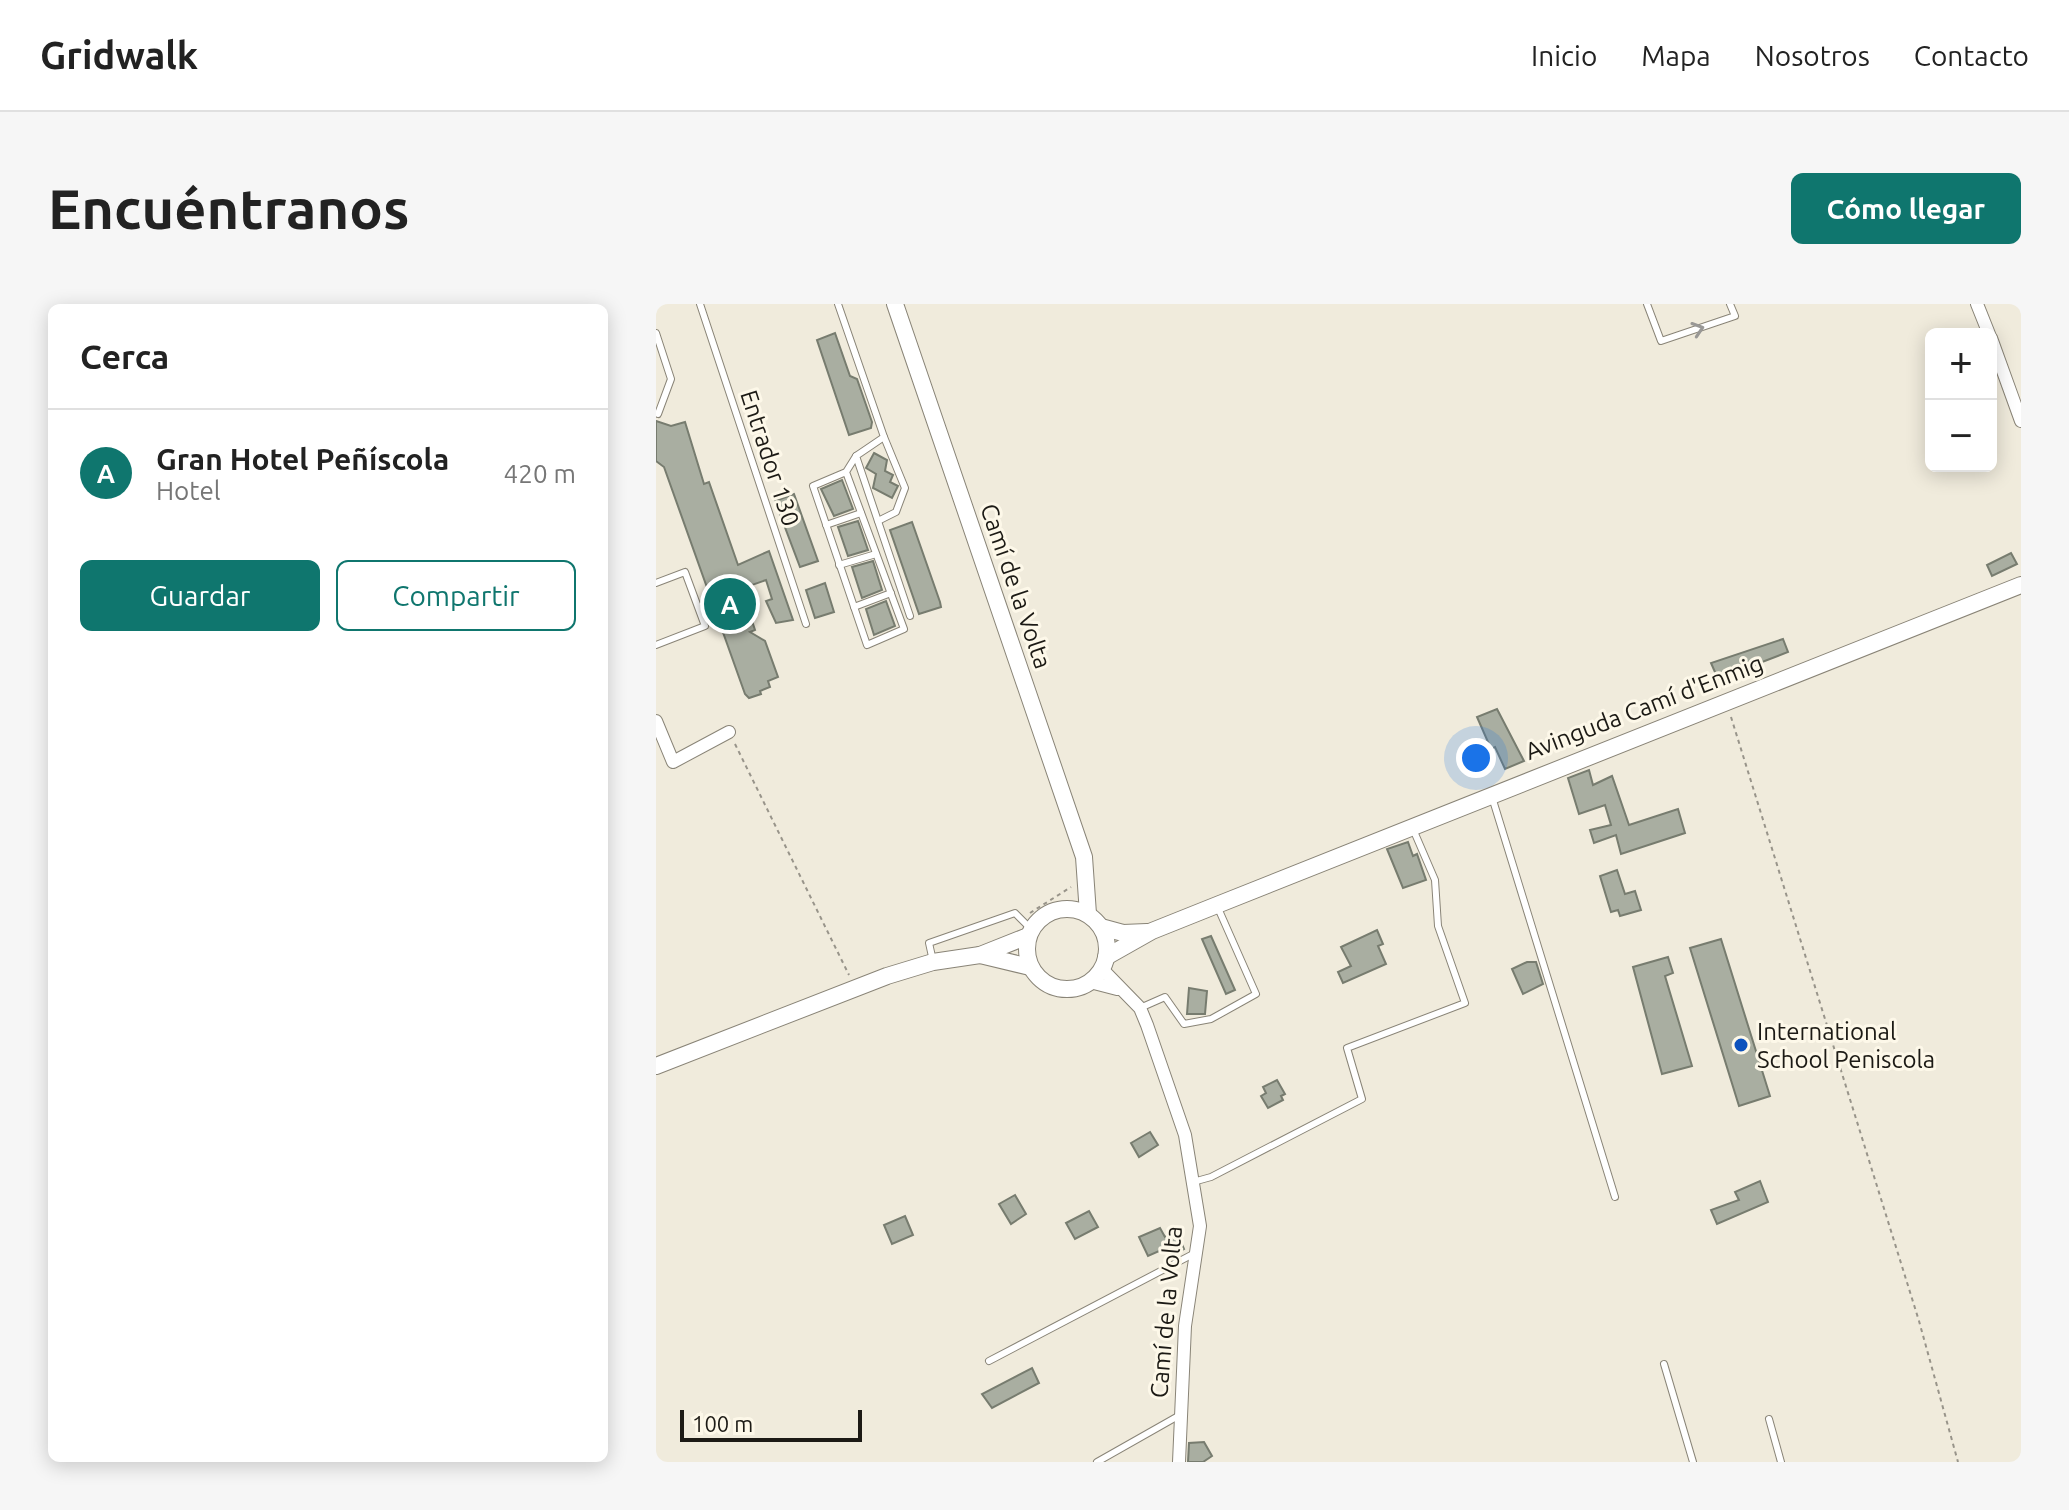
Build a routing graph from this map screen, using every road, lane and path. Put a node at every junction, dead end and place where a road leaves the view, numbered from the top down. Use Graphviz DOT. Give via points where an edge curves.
graph roads {
  1 [pos="700,304"];
  2 [pos="838,304"];
  3 [pos="1647,304"];
  4 [pos="1730,304"];
  5 [pos="1977,304"];
  6 [pos="899,305"];
  7 [pos="1987,328"];
  8 [pos="656,333"];
  9 [pos="1997,355"];
  10 [pos="658,414"];
  11 [pos="2021,421"];
  12 [pos="884,437"];
  13 [pos="856,456"];
  14 [pos="846,472"];
  15 [pos="861,513"];
  16 [pos="878,521"];
  17 [pos="826,525"];
  18 [pos="876,554"];
  19 [pos="839,565"];
  20 [pos="656,583"];
  21 [pos="2021,585"];
  22 [pos="891,593"];
  23 [pos="854,607"];
  24 [pos="910,616"];
  25 [pos="806,624"];
  26 [pos="656,645"];
  27 [pos="1726,700"];
  28 [pos="656,721"];
  29 [pos="729,732"];
  30 [pos="1491,793"];
  31 [pos="1412,826"];
  32 [pos="1086,884"];
  33 [pos="1217,905"];
  34 [pos="1066,908"];
  35 [pos="1088,914"];
  36 [pos="1101,927"];
  37 [pos="1027,928"];
  38 [pos="1152,931"];
  39 [pos="980,955"];
  40 [pos="933,962"];
  41 [pos="1030,967"];
  42 [pos="1099,969"];
  43 [pos="856,988"];
  44 [pos="1140,1008"];
  45 [pos="656,1066"];
  46 [pos="1193,1182"];
  47 [pos="1615,1197"];
  48 [pos="1197,1252"];
  49 [pos="989,1361"];
  50 [pos="1664,1364"];
  51 [pos="1180,1415"];
  52 [pos="1769,1419"];
  53 [pos="1097,1462"];
  54 [pos="1179,1462"];
  55 [pos="1693,1462"];
  56 [pos="1781,1462"];
  57 [pos="1958,1462"];
  1 -- 25 [label="lane, Entrador 130"];
  2 -- 12 [label="lane"];
  3 -- 4 [label="lane, one-way" via="1661,341 1735,316"];
  5 -- 7 [label="street"];
  6 -- 32 [label="street, Camí de la Volta" via="1084,857"];
  8 -- 10 [label="lane" via="671,379"];
  9 -- 11 [label="street"];
  12 -- 13 [label="lane"];
  12 -- 16 [label="lane" via="905,488 896,512"];
  13 -- 14 [label="lane"];
  13 -- 16 [label="lane"];
  14 -- 15 [label="lane"];
  14 -- 17 [label="lane" via="813,486"];
  15 -- 17 [label="lane"];
  15 -- 18 [label="lane"];
  16 -- 24 [label="lane"];
  17 -- 19 [label="lane"];
  18 -- 19 [label="lane"];
  18 -- 22 [label="lane"];
  19 -- 23 [label="lane"];
  20 -- 26 [label="lane" via="685,572 705,626"];
  21 -- 27 [label="street, Avinguda Camí d'Enmig"];
  22 -- 23 [label="lane"];
  22 -- 23 [label="lane" via="904,629 867,645"];
  27 -- 30 [label="street, Avinguda Camí d'Enmig"];
  27 -- 57 [label="path"];
  28 -- 29 [label="street" via="673,762"];
  29 -- 43 [label="path"];
  30 -- 31 [label="street, Avinguda Camí d'Enmig"];
  30 -- 47 [label="lane"];
  31 -- 33 [label="street, Avinguda Camí d'Enmig"];
  31 -- 46 [label="lane" via="1435,880 1438,926 1465,1003 1347,1048 1362,1099"];
  32 -- 34 [label="street"];
  32 -- 35 [label="street, Camí de la Volta"];
  32 -- 37 [label="path" via="1077,881 1066,893 1040,903"];
  33 -- 38 [label="street, Avinguda Camí d'Enmig"];
  33 -- 44 [label="lane" via="1256,994 1211,1019 1184,1024 1165,997"];
  34 -- 35 [label="street"];
  34 -- 37 [label="street"];
  35 -- 36 [label="street"];
  36 -- 38 [label="street, Avinguda Camí d'Enmig" via="1123,933"];
  36 -- 42 [label="street" via="1107,942"];
  37 -- 39 [label="street"];
  37 -- 40 [label="lane" via="1015,913 929,943"];
  37 -- 41 [label="street"];
  38 -- 42 [label="street, Avinguda Camí d'Enmig"];
  39 -- 40 [label="street"];
  39 -- 41 [label="street"];
  40 -- 43 [label="street"];
  41 -- 42 [label="street" via="1046,984 1069,989"];
  42 -- 44 [label="street, Camí de la Volta"];
  43 -- 45 [label="street"];
  44 -- 46 [label="street, Camí de la Volta" via="1185,1135"];
  46 -- 48 [label="street, Camí de la Volta" via="1200,1226"];
  48 -- 49 [label="lane"];
  48 -- 51 [label="street, Camí de la Volta" via="1185,1326"];
  50 -- 55 [label="lane"];
  51 -- 53 [label="lane"];
  51 -- 54 [label="street, Camí de la Volta"];
  52 -- 56 [label="lane"];
}
